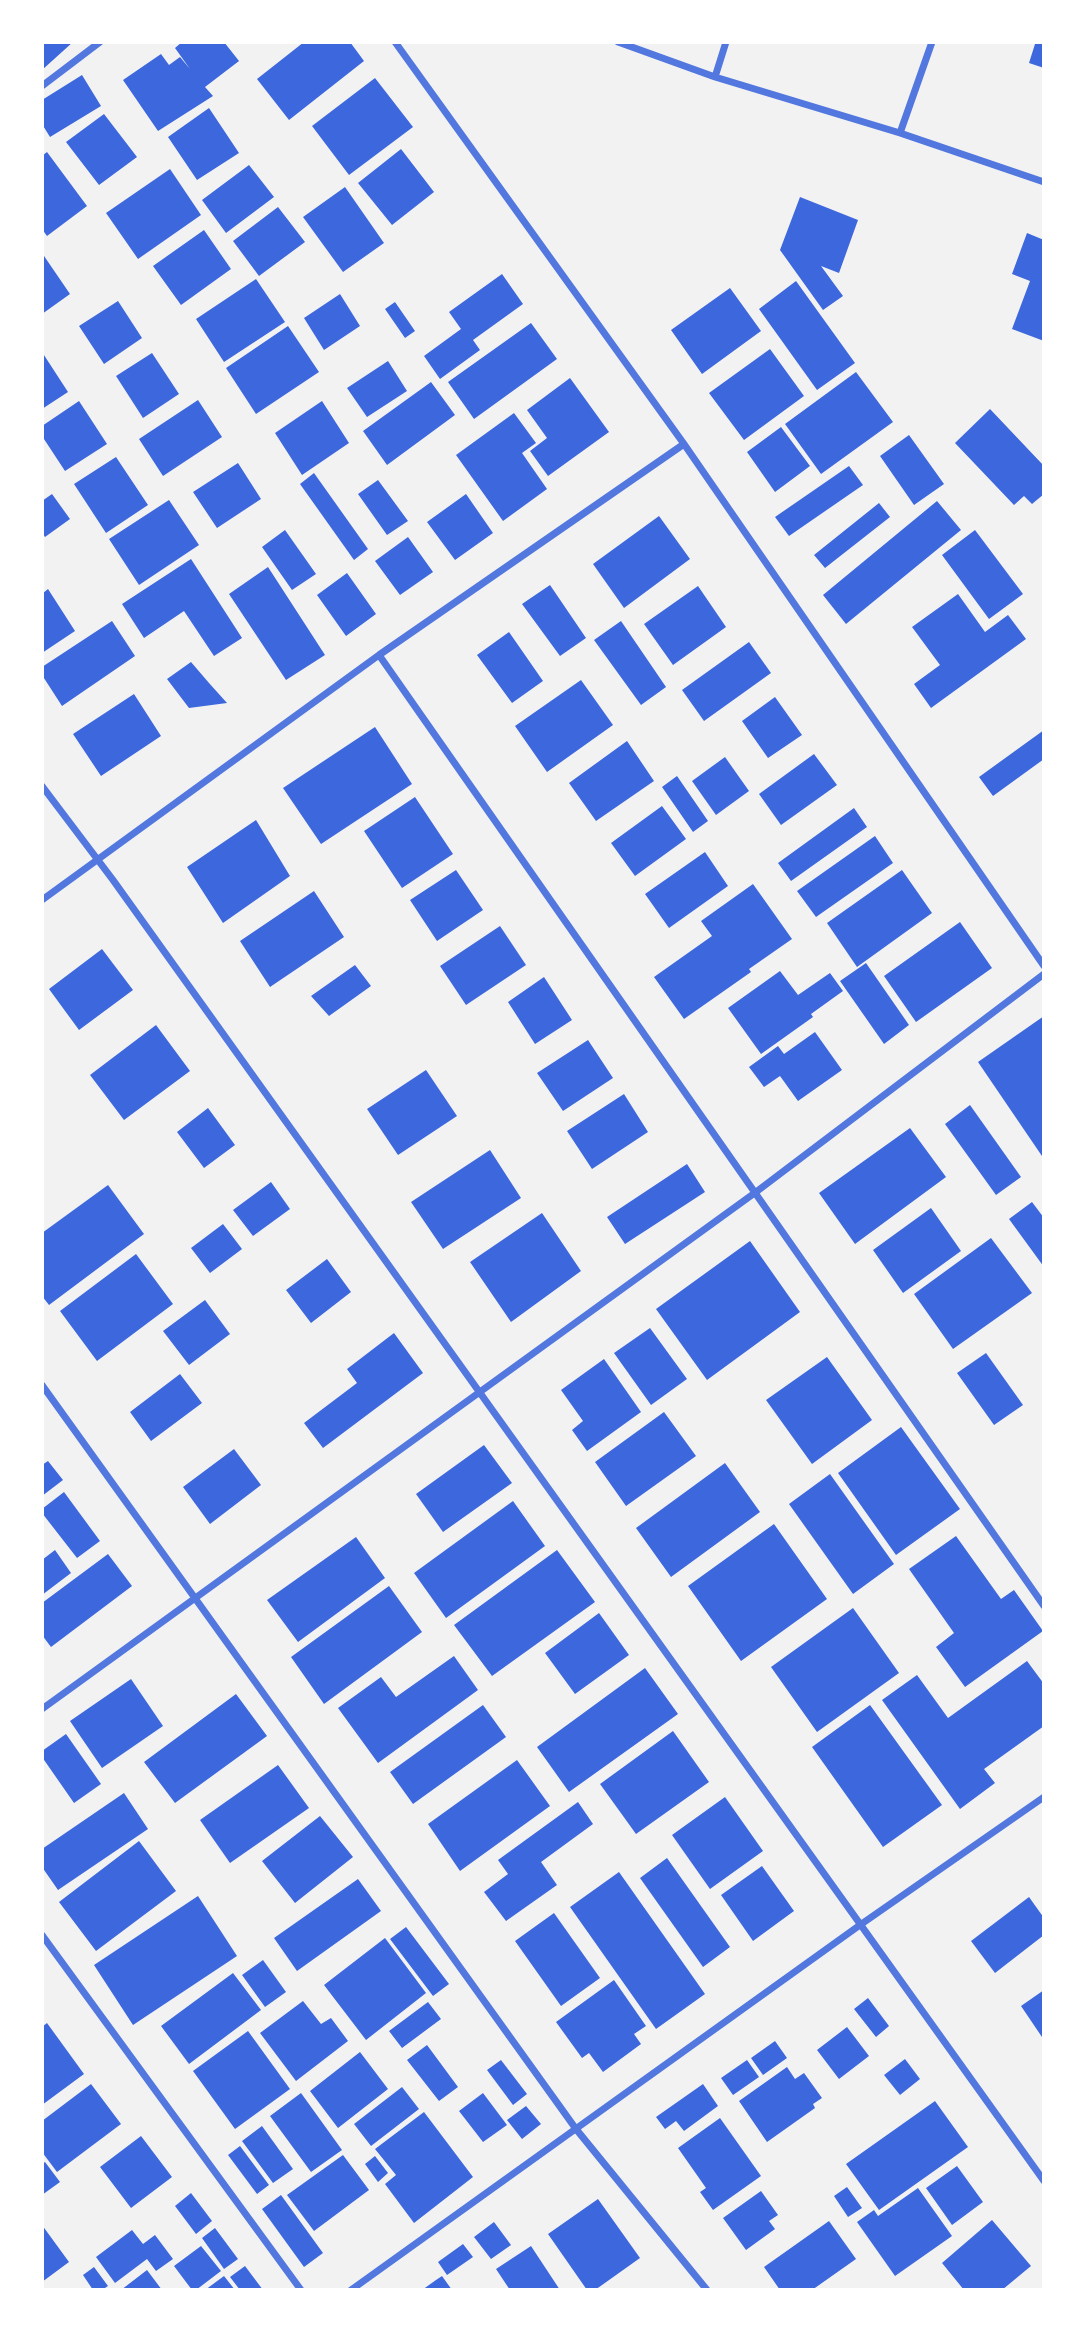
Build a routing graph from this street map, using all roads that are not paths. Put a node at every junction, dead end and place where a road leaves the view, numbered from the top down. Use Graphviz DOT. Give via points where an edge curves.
graph roads {
  1 [pos="100,42"];
  2 [pos="395,42"];
  3 [pos="618,42"];
  4 [pos="726,42"];
  5 [pos="932,42"];
  6 [pos="715,77"];
  7 [pos="42,86"];
  8 [pos="900,133"];
  9 [pos="1044,182"];
  10 [pos="684,444"];
  11 [pos="379,655"];
  12 [pos="42,786"];
  13 [pos="97,861"];
  14 [pos="42,900"];
  15 [pos="1044,966"];
  16 [pos="1044,974"];
  17 [pos="756,1192"];
  18 [pos="42,1385"];
  19 [pos="480,1393"];
  20 [pos="195,1599"];
  21 [pos="1044,1606"];
  22 [pos="42,1709"];
  23 [pos="1044,1797"];
  24 [pos="860,1925"];
  25 [pos="42,1935"];
  26 [pos="576,2129"];
  27 [pos="1044,2181"];
  28 [pos="301,2290"];
  29 [pos="351,2290"];
  30 [pos="707,2290"];
  1 -- 7 [label="street"];
  2 -- 10 [label="street"];
  3 -- 6 [label="street"];
  4 -- 6 [label="street"];
  5 -- 8 [label="street"];
  6 -- 8 [label="street"];
  8 -- 9 [label="street"];
  10 -- 11 [label="street"];
  10 -- 15 [label="street"];
  11 -- 13 [label="street"];
  11 -- 17 [label="street"];
  12 -- 13 [label="street"];
  13 -- 14 [label="street"];
  13 -- 19 [label="street"];
  16 -- 17 [label="street"];
  17 -- 19 [label="street"];
  17 -- 21 [label="street"];
  18 -- 20 [label="street"];
  19 -- 20 [label="street"];
  19 -- 24 [label="street"];
  20 -- 22 [label="street"];
  20 -- 26 [label="street"];
  23 -- 24 [label="street"];
  24 -- 26 [label="street"];
  24 -- 27 [label="street"];
  25 -- 28 [label="street"];
  26 -- 29 [label="street"];
  26 -- 30 [label="street"];
}
